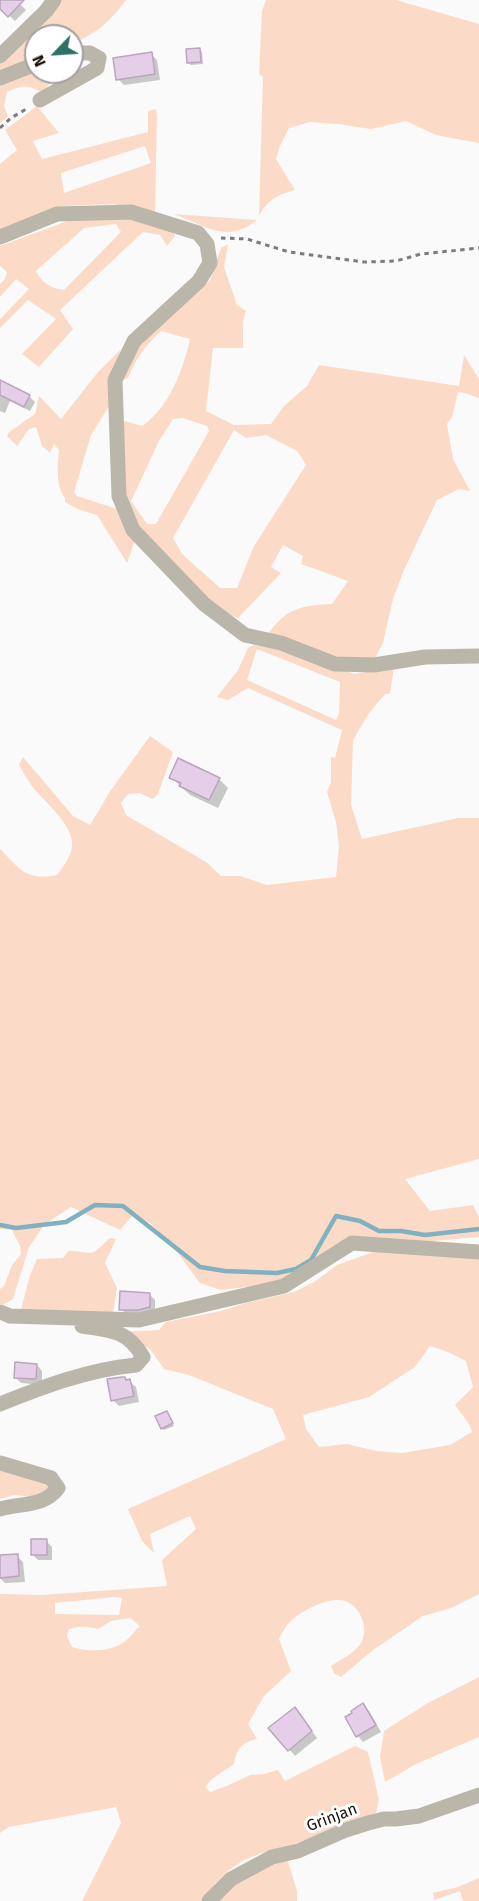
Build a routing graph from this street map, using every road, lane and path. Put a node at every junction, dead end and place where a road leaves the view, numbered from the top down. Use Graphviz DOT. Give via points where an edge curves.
graph roads {
  1 [pos="54,0"];
  2 [pos="84,53"];
  3 [pos="0,56"];
  4 [pos="24,69"];
  5 [pos="84,75"];
  6 [pos="0,78"];
  7 [pos="68,84"];
  8 [pos="40,100"];
  9 [pos="0,128"];
  10 [pos="0,237"];
  11 [pos="204,240"];
  12 [pos="479,248"];
  13 [pos="479,657"];
  14 [pos="479,1252"];
  15 [pos="5,1314"];
  16 [pos="0,1404"];
  17 [pos="0,1464"];
  18 [pos="0,1509"];
  19 [pos="479,1796"];
  20 [pos="209,1901"];
  1 -- 3 [label="street"];
  2 -- 5 [label="street" via="99,58 97,68"];
  4 -- 6 [label="street"];
  7 -- 8 [label="street"];
  8 -- 9 [label="path"];
  10 -- 11 [label="street" via="57,214 131,212 198,233"];
  11 -- 12 [label="path" via="247,239 290,252 364,262"];
  11 -- 13 [label="street" via="210,263 199,281 134,341 115,380 119,496 133,530 204,604 245,635 335,664"];
  14 -- 15 [label="street" via="352,1244 284,1286 139,1320"];
  15 -- 16 [label="street" via="34,1322 112,1331 135,1343 143,1357 136,1365 84,1373"];
  17 -- 18 [label="street" via="51,1478 58,1488 51,1498"];
  19 -- 20 [label="street, Grinjan" via="419,1816 384,1818 273,1857 231,1879"];
}
